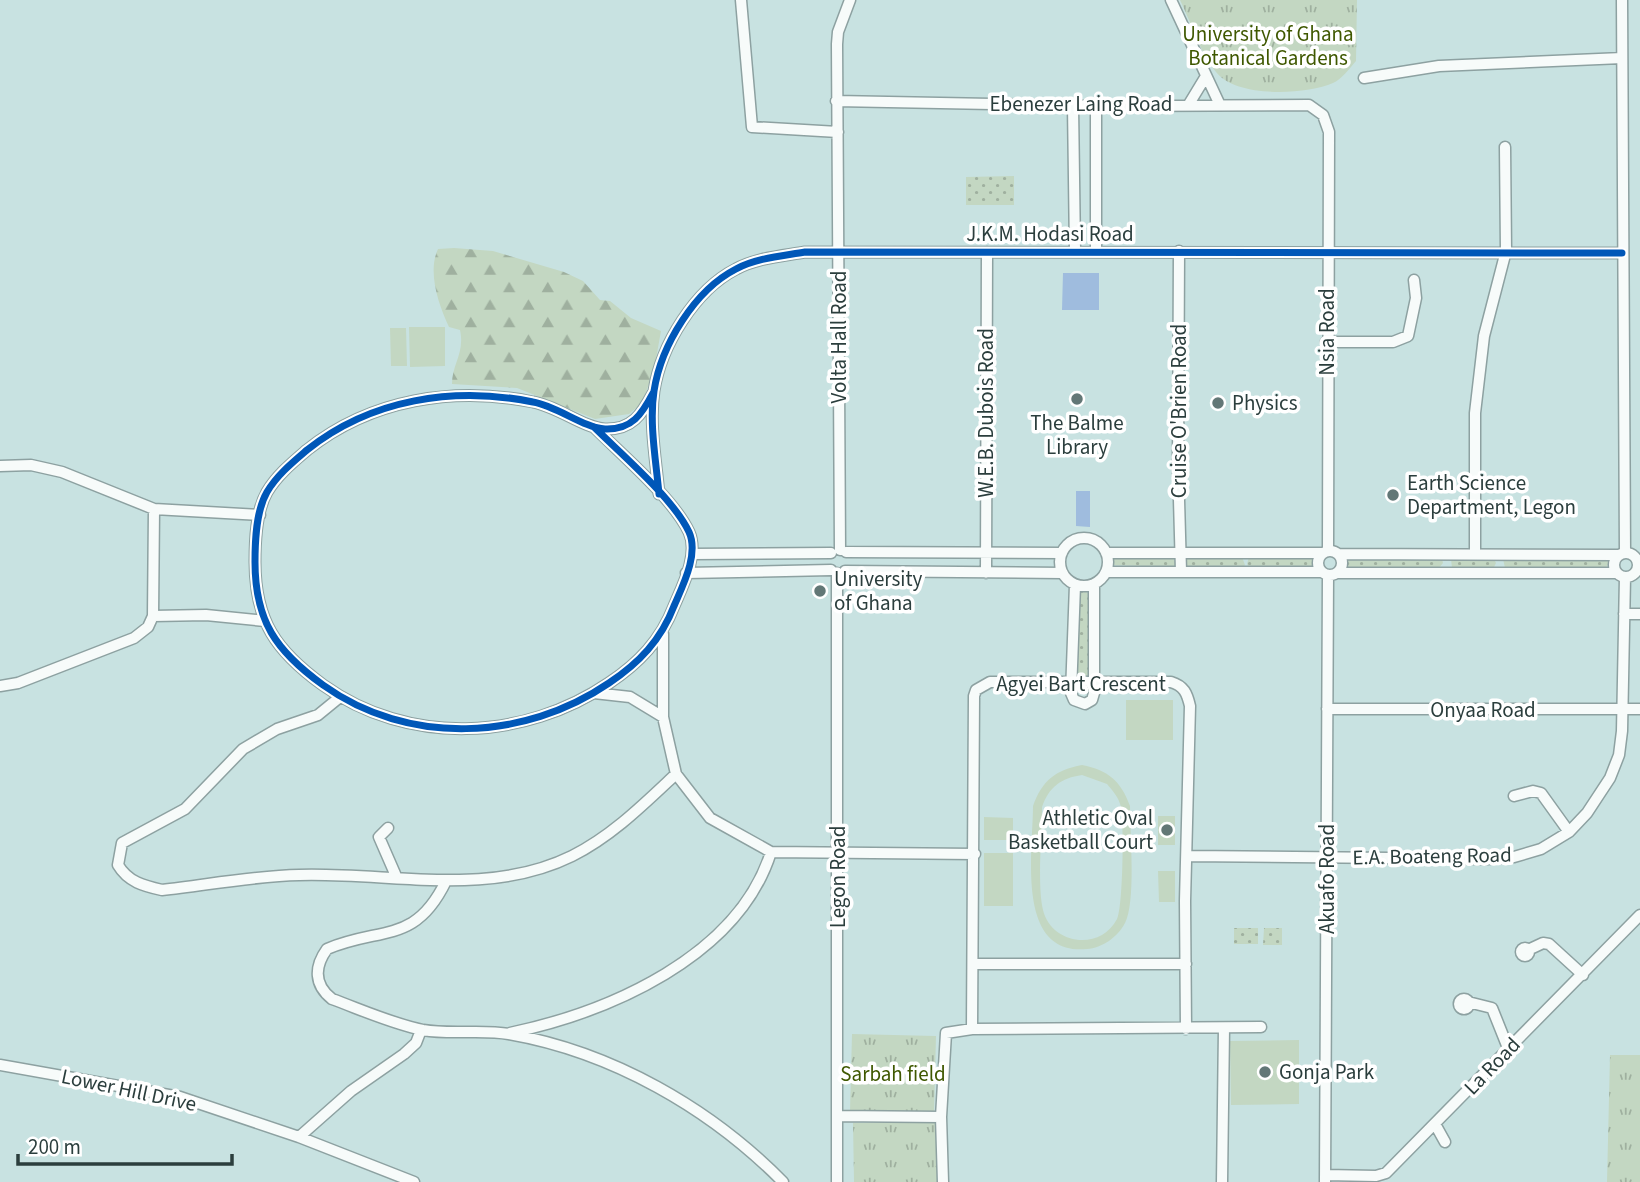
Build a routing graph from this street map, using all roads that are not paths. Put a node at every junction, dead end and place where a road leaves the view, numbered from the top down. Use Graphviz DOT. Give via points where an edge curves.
graph roads {
  1 [pos="741,0"];
  2 [pos="850,0"];
  3 [pos="1171,0"];
  4 [pos="1622,0"];
  5 [pos="1622,58"];
  6 [pos="1206,76"];
  7 [pos="1364,78"];
  8 [pos="836,102"];
  9 [pos="1219,103"];
  10 [pos="1189,104"];
  11 [pos="1073,106"];
  12 [pos="1096,106"];
  13 [pos="1323,115"];
  14 [pos="838,132"];
  15 [pos="1505,147"];
  16 [pos="1075,251"];
  17 [pos="1096,251"];
  18 [pos="1179,251"];
  19 [pos="1506,251"];
  20 [pos="838,252"];
  21 [pos="987,252"];
  22 [pos="1328,252"];
  23 [pos="1622,253"];
  24 [pos="1415,280"];
  25 [pos="1326,342"];
  26 [pos="653,393"];
  27 [pos="593,426"];
  28 [pos="0,466"];
  29 [pos="659,494"];
  30 [pos="154,509"];
  31 [pos="260,515"];
  32 [pos="839,552"];
  33 [pos="986,553"];
  34 [pos="1062,553"];
  35 [pos="1180,553"];
  36 [pos="1330,553"];
  37 [pos="692,554"];
  38 [pos="1106,554"];
  39 [pos="1448,554"];
  40 [pos="1475,554"];
  41 [pos="1500,554"];
  42 [pos="1629,554"];
  43 [pos="838,571"];
  44 [pos="1106,572"];
  45 [pos="1181,572"];
  46 [pos="1500,572"];
  47 [pos="686,573"];
  48 [pos="986,573"];
  49 [pos="1062,573"];
  50 [pos="1448,573"];
  51 [pos="1329,574"];
  52 [pos="1629,574"];
  53 [pos="1094,584"];
  54 [pos="1075,585"];
  55 [pos="1624,614"];
  56 [pos="1640,614"];
  57 [pos="153,616"];
  58 [pos="265,621"];
  59 [pos="663,634"];
  60 [pos="1073,682"];
  61 [pos="1092,682"];
  62 [pos="0,686"];
  63 [pos="594,693"];
  64 [pos="340,697"];
  65 [pos="1327,709"];
  66 [pos="1621,709"];
  67 [pos="1640,709"];
  68 [pos="663,717"];
  69 [pos="676,774"];
  70 [pos="1514,796"];
  71 [pos="388,828"];
  72 [pos="1569,832"];
  73 [pos="771,852"];
  74 [pos="839,854"];
  75 [pos="975,854"];
  76 [pos="1187,856"];
  77 [pos="1327,856"];
  78 [pos="396,876"];
  79 [pos="446,881"];
  80 [pos="1640,915"];
  81 [pos="1528,950"];
  82 [pos="974,964"];
  83 [pos="1186,964"];
  84 [pos="1583,975"];
  85 [pos="1468,1002"];
  86 [pos="1261,1027"];
  87 [pos="1224,1028"];
  88 [pos="972,1029"];
  89 [pos="1186,1029"];
  90 [pos="421,1030"];
  91 [pos="507,1034"];
  92 [pos="1508,1048"];
  93 [pos="0,1065"];
  94 [pos="838,1116"];
  95 [pos="941,1117"];
  96 [pos="1435,1124"];
  97 [pos="299,1137"];
  98 [pos="1445,1142"];
  99 [pos="1325,1178"];
  100 [pos="414,1182"];
  101 [pos="783,1182"];
  102 [pos="837,1182"];
  103 [pos="943,1182"];
  104 [pos="1222,1182"];
  1 -- 14 [label="street" via="750,124"];
  2 -- 8 [label="street, Volta Hall Road" via="838,32"];
  3 -- 6 [label="street"];
  4 -- 5 [label="street"];
  5 -- 7 [label="street" via="1439,66"];
  5 -- 23 [label="street"];
  6 -- 9 [label="street"];
  6 -- 10 [label="street"];
  8 -- 11 [label="street, Ebenezer Laing Road"];
  8 -- 14 [label="street, Volta Hall Road"];
  9 -- 10 [label="street, Ebenezer Laing Road"];
  9 -- 13 [label="street, Ebenezer Laing Road" via="1309,106"];
  10 -- 12 [label="street, Ebenezer Laing Road"];
  11 -- 12 [label="street, Ebenezer Laing Road"];
  11 -- 16 [label="street"];
  12 -- 17 [label="street"];
  13 -- 22 [label="street, Nsia Road" via="1329,132"];
  14 -- 20 [label="street, Volta Hall Road"];
  15 -- 19 [label="street"];
  16 -- 17 [label="street, J.K.M. Hodasi Road"];
  16 -- 21 [label="street, J.K.M. Hodasi Road"];
  17 -- 18 [label="street, J.K.M. Hodasi Road"];
  18 -- 22 [label="street, J.K.M. Hodasi Road"];
  18 -- 35 [label="street, Cruise O'Brien Road"];
  19 -- 22 [label="street, J.K.M. Hodasi Road"];
  19 -- 23 [label="street, J.K.M. Hodasi Road"];
  19 -- 40 [label="street" via="1488,317 1478,380"];
  20 -- 21 [label="street, J.K.M. Hodasi Road"];
  20 -- 26 [label="street, J.K.M. Hodasi Road" via="804,252 749,263 718,280 675,334 660,363"];
  20 -- 32 [label="street, Volta Hall Road"];
  21 -- 33 [label="street, W.E.B. Dubois Road"];
  22 -- 25 [label="street, Nsia Road"];
  23 -- 42 [label="street"];
  24 -- 25 [label="street" via="1408,335 1393,342"];
  25 -- 36 [label="street, Nsia Road"];
  26 -- 27 [label="street" via="641,416 631,423 604,429"];
  26 -- 29 [label="street, J.K.M. Hodasi Road"];
  27 -- 29 [label="street"];
  27 -- 31 [label="street" via="538,402 499,396 468,394 407,401 341,424 287,467 267,493"];
  28 -- 30 [label="street" via="31,465 62,472"];
  29 -- 37 [label="street" via="688,532"];
  30 -- 31 [label="street"];
  30 -- 57 [label="street"];
  31 -- 58 [label="street" via="256,591"];
  32 -- 33 [label="street"];
  32 -- 37 [label="street"];
  32 -- 43 [label="street" via="850,562"];
  32 -- 43 [label="street" via="827,563"];
  33 -- 34 [label="street"];
  33 -- 48 [label="street, W.E.B. Dubois Road"];
  34 -- 38 [label="street" via="1068,544 1083,538 1098,543"];
  34 -- 49 [label="street"];
  35 -- 36 [label="street"];
  35 -- 38 [label="street"];
  35 -- 45 [label="street, Cruise O'Brien Road"];
  36 -- 39 [label="street"];
  36 -- 51 [label="street" via="1342,562"];
  36 -- 51 [label="street" via="1317,565"];
  37 -- 47 [label="street"];
  38 -- 44 [label="street"];
  39 -- 40 [label="street"];
  39 -- 50 [label="street"];
  40 -- 41 [label="street"];
  41 -- 42 [label="street"];
  41 -- 46 [label="street"];
  42 -- 52 [label="street" via="1637,563"];
  42 -- 52 [label="street" via="1614,562"];
  43 -- 47 [label="street"];
  43 -- 48 [label="street"];
  43 -- 74 [label="street, Legon Road"];
  44 -- 45 [label="street"];
  44 -- 53 [label="street"];
  45 -- 51 [label="street"];
  46 -- 50 [label="street"];
  46 -- 52 [label="street"];
  47 -- 59 [label="street"];
  48 -- 49 [label="street"];
  49 -- 54 [label="street"];
  50 -- 51 [label="street"];
  51 -- 65 [label="street, Akuafo Road"];
  52 -- 55 [label="street, E.A. Boateng Road"];
  53 -- 54 [label="street"];
  53 -- 61 [label="street"];
  54 -- 60 [label="street"];
  55 -- 56 [label="street"];
  55 -- 66 [label="street, E.A. Boateng Road"];
  57 -- 58 [label="street"];
  57 -- 62 [label="street" via="134,638 19,683"];
  58 -- 64 [label="street" via="270,634 302,670"];
  59 -- 63 [label="street" via="630,669"];
  59 -- 68 [label="street"];
  60 -- 61 [label="street, Agyei Bart Crescent"];
  60 -- 61 [label="street" via="1072,697 1085,704 1094,697"];
  60 -- 75 [label="street, Agyei Bart Crescent" via="990,682 976,690"];
  61 -- 76 [label="street, Agyei Bart Crescent" via="1171,682 1187,694"];
  63 -- 64 [label="street" via="552,714 511,726 470,730 395,719"];
  63 -- 68 [label="street" via="630,697"];
  64 -- 78 [label="street" via="318,715 277,729 243,749 185,809 122,843 118,865 129,879 162,890 297,875"];
  65 -- 66 [label="street, Onyaa Road"];
  65 -- 77 [label="street, Akuafo Road"];
  66 -- 67 [label="street, Onyaa Road"];
  66 -- 72 [label="street, E.A. Boateng Road" via="1619,755 1587,813"];
  68 -- 69 [label="street"];
  69 -- 73 [label="street" via="710,818"];
  69 -- 79 [label="street" via="628,818 571,857 493,879"];
  70 -- 72 [label="street" via="1541,793"];
  71 -- 78 [label="street" via="379,838"];
  72 -- 77 [label="street, E.A. Boateng Road" via="1541,849 1514,857"];
  73 -- 74 [label="street"];
  73 -- 91 [label="street" via="756,888 729,926 663,973 627,997 598,1009"];
  74 -- 75 [label="street"];
  74 -- 94 [label="street, Legon Road"];
  75 -- 82 [label="street, Agyei Bart Crescent"];
  76 -- 77 [label="street, E.A. Boateng Road"];
  76 -- 83 [label="street, Agyei Bart Crescent"];
  77 -- 99 [label="street, Akuafo Road"];
  78 -- 79 [label="street"];
  79 -- 90 [label="street" via="432,906 414,923 327,949 317,970 318,983 332,999"];
  80 -- 84 [label="street, La Road"];
  81 -- 84 [label="street" via="1549,944"];
  82 -- 83 [label="street"];
  82 -- 88 [label="street, Agyei Bart Crescent"];
  83 -- 89 [label="street, Agyei Bart Crescent"];
  84 -- 92 [label="street, La Road"];
  85 -- 92 [label="street" via="1492,1008"];
  86 -- 87 [label="street"];
  87 -- 89 [label="street"];
  87 -- 104 [label="street"];
  88 -- 89 [label="street"];
  88 -- 95 [label="street" via="950,1030 943,1038"];
  90 -- 91 [label="street"];
  90 -- 97 [label="street" via="416,1044 351,1091"];
  91 -- 101 [label="street" via="601,1061 663,1091 706,1115"];
  92 -- 96 [label="street, La Road"];
  93 -- 97 [label="street, Lower Hill Drive" via="145,1089"];
  94 -- 95 [label="street"];
  94 -- 102 [label="street, Legon Road"];
  95 -- 103 [label="street"];
  96 -- 98 [label="street"];
  96 -- 99 [label="street, La Road" via="1382,1175"];
  97 -- 100 [label="street, Lower Hill Drive"];
}
